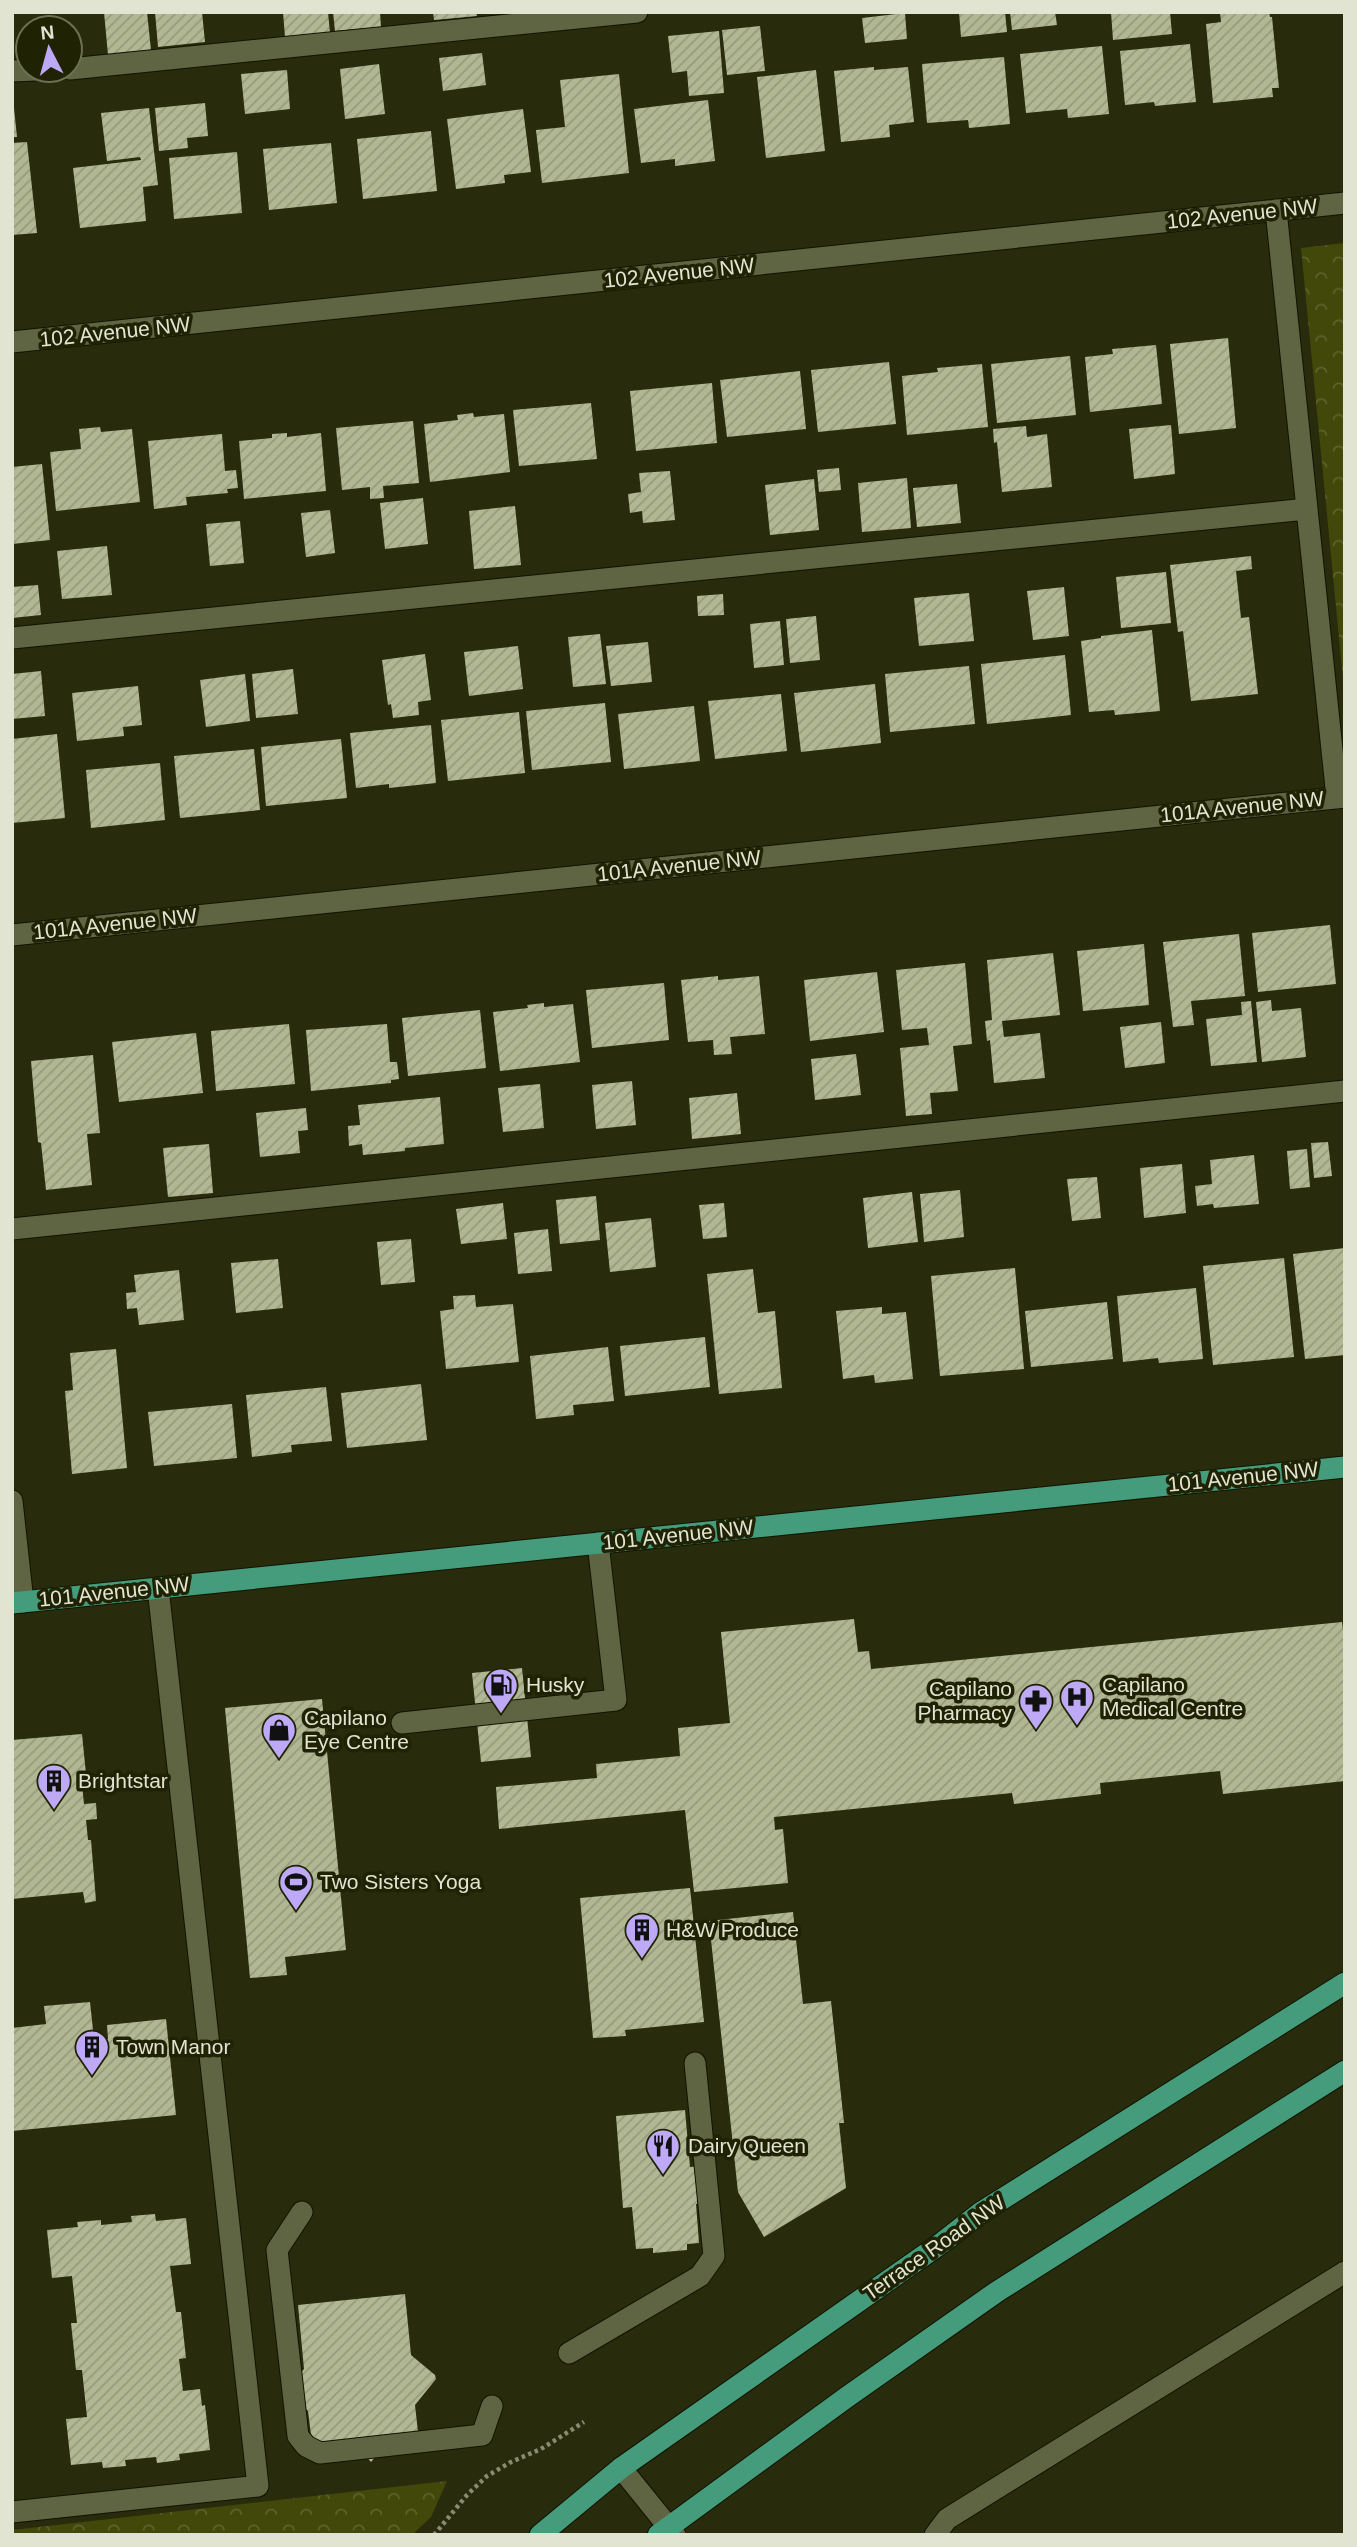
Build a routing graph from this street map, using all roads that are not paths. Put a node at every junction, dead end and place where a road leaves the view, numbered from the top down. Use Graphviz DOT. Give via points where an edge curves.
graph roads {
  1 [pos="637,12"];
  2 [pos="84,68"];
  3 [pos="1345,203"];
  4 [pos="1276,210"];
  5 [pos="12,342"];
  6 [pos="1307,509"];
  7 [pos="12,638"];
  8 [pos="1341,797"];
  9 [pos="12,935"];
  10 [pos="1345,1091"];
  11 [pos="12,1229"];
  12 [pos="1345,1467"];
  13 [pos="12,1501"];
  14 [pos="598,1543"];
  15 [pos="158,1588"];
  16 [pos="18,1602"];
  17 [pos="402,1723"];
  18 [pos="1345,1983"];
  19 [pos="695,2063"];
  20 [pos="1345,2071"];
  21 [pos="302,2212"];
  22 [pos="1345,2272"];
  23 [pos="569,2353"];
  24 [pos="492,2406"];
  25 [pos="621,2468"];
  26 [pos="12,2512"];
  27 [pos="667,2532"];
  28 [pos="540,2535"];
  29 [pos="935,2535"];
  1 -- 2 [label="street"];
  3 -- 4 [label="street, 102 Avenue NW"];
  4 -- 5 [label="street, 102 Avenue NW"];
  4 -- 6 [label="street"];
  6 -- 7 [label="street"];
  6 -- 8 [label="street"];
  8 -- 9 [label="street, 101A Avenue NW"];
  10 -- 11 [label="street"];
  12 -- 14 [label="main road, 101 Avenue NW"];
  13 -- 16 [label="street"];
  14 -- 15 [label="main road, 101 Avenue NW"];
  14 -- 17 [label="street" via="617,1700"];
  15 -- 16 [label="main road, 101 Avenue NW"];
  15 -- 26 [label="street" via="258,2486"];
  18 -- 25 [label="main road, Terrace Road NW" via="981,2213"];
  19 -- 23 [label="street" via="715,2256 700,2276"];
  20 -- 27 [label="main road" via="998,2291"];
  21 -- 24 [label="street" via="277,2250 298,2436 306,2446 320,2453 482,2435"];
  22 -- 29 [label="street" via="947,2519"];
  25 -- 27 [label="street"];
  25 -- 28 [label="main road, Terrace Road NW"];
}
